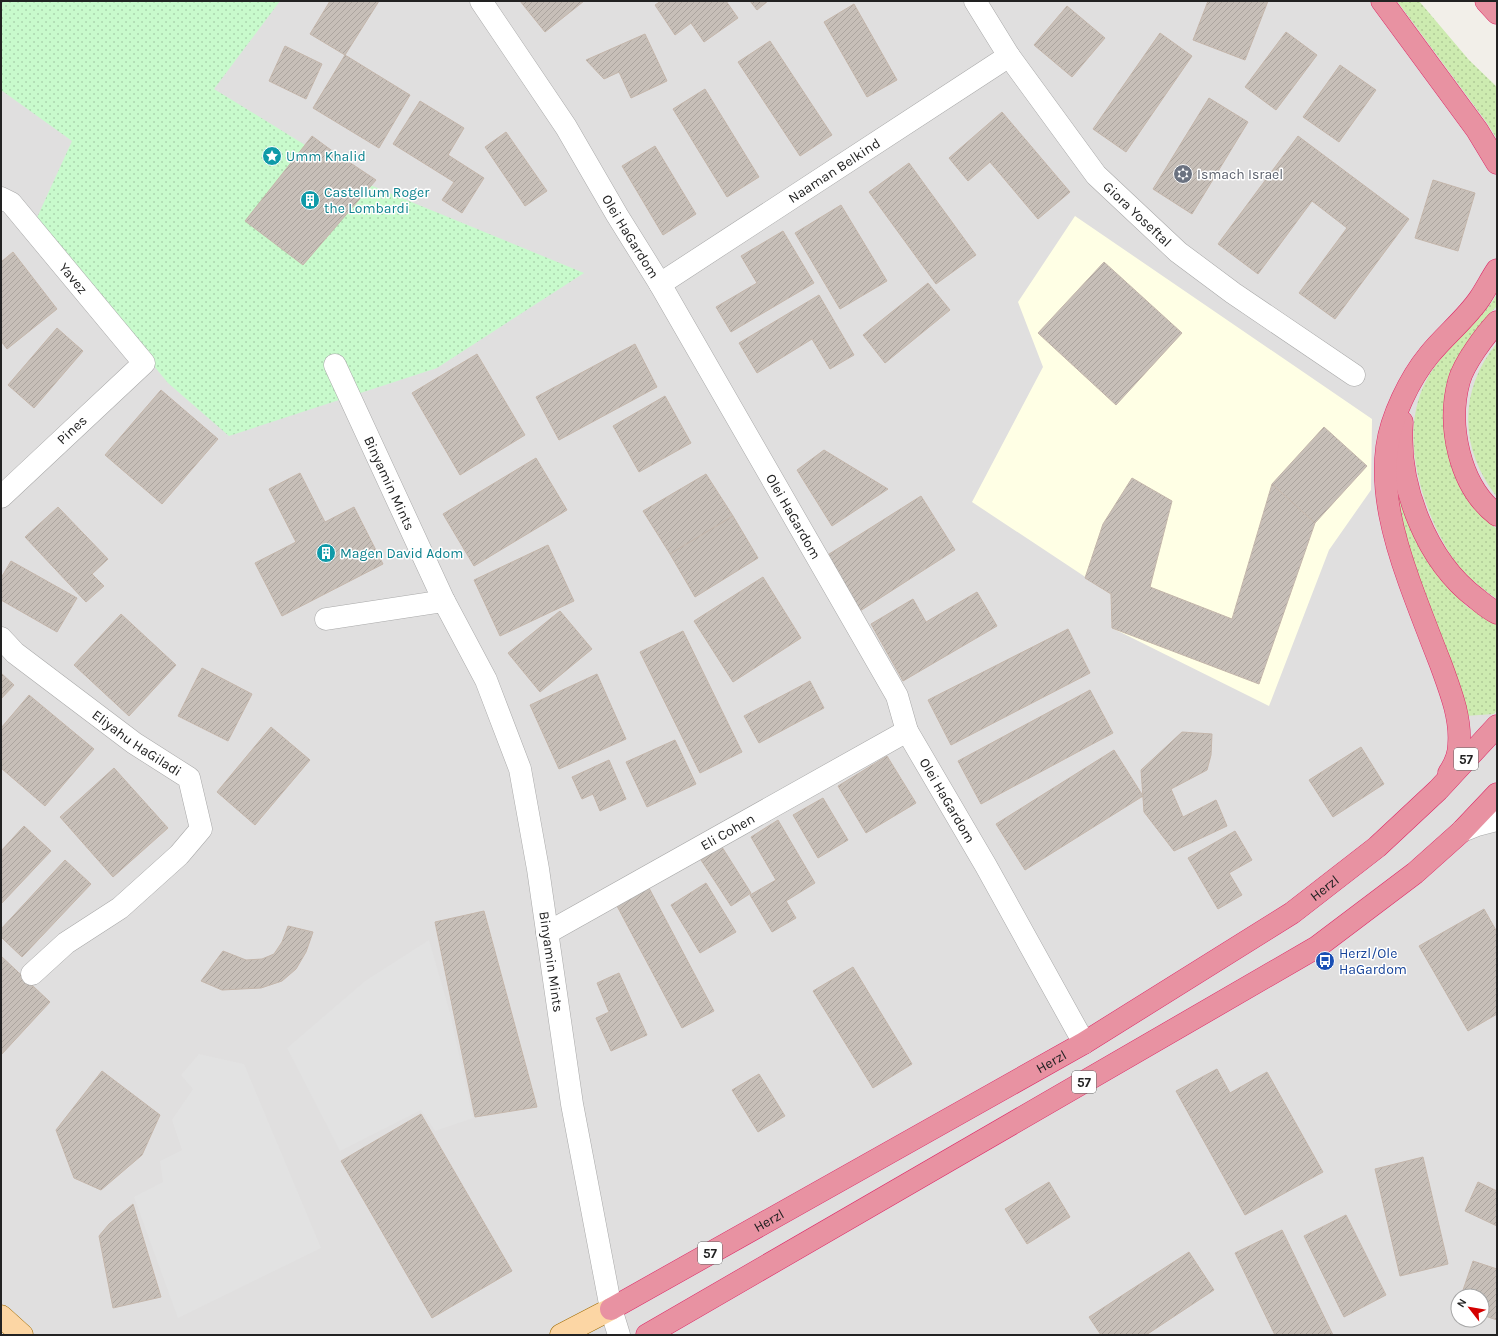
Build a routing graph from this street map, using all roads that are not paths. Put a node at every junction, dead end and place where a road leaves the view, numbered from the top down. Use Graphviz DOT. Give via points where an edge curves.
graph roads {
  1 [pos="481,1"];
  2 [pos="975,1"];
  3 [pos="1382,1"];
  4 [pos="1486,1"];
  5 [pos="1497,13"];
  6 [pos="1009,56"];
  7 [pos="1497,163"];
  8 [pos="6,200"];
  9 [pos="1497,270"];
  10 [pos="660,284"];
  11 [pos="1497,322"];
  12 [pos="144,363"];
  13 [pos="335,365"];
  14 [pos="1354,375"];
  15 [pos="1414,377"];
  16 [pos="1,497"];
  17 [pos="1497,515"];
  18 [pos="444,601"];
  19 [pos="1497,613"];
  20 [pos="326,619"];
  21 [pos="1,638"];
  22 [pos="1497,726"];
  23 [pos="907,731"];
  24 [pos="1438,790"];
  25 [pos="1497,794"];
  26 [pos="1497,820"];
  27 [pos="1462,831"];
  28 [pos="547,933"];
  29 [pos="32,974"];
  30 [pos="1084,1043"];
  31 [pos="611,1309"];
  32 [pos="1,1316"];
  33 [pos="22,1335"];
  34 [pos="561,1335"];
  35 [pos="619,1335"];
  36 [pos="647,1335"];
  1 -- 10 [label="street, Olei HaGardom" via="566,127"];
  2 -- 6 [label="street, Giora Yoseftal"];
  3 -- 7 [label="highway" via="1477,130"];
  4 -- 5 [label="highway"];
  6 -- 10 [label="street, Naaman Belkind"];
  6 -- 14 [label="street, Giora Yoseftal" via="1096,175 1178,252 1232,293"];
  8 -- 12 [label="street, Yavez"];
  9 -- 15 [label="highway" via="1479,299 1429,355"];
  10 -- 23 [label="street, Olei HaGardom" via="897,696"];
  11 -- 17 [label="highway" via="1482,339 1460,379 1454,404 1454,424 1458,451 1466,473 1476,492"];
  12 -- 16 [label="street, Pines"];
  13 -- 18 [label="street, Binyamin Mints"];
  15 -- 19 [label="highway" via="1404,403 1401,436 1407,483 1418,518 1432,548 1448,573 1467,592"];
  15 -- 24 [label="highway" via="1398,409 1387,446 1385,476 1396,540 1457,716 1460,744 1458,755"];
  18 -- 20 [label="street"];
  18 -- 28 [label="street, Binyamin Mints" via="486,680 520,769"];
  21 -- 29 [label="street, Eliyahu HaGiladi" via="15,652 134,743 189,778 201,829 179,855 120,908 66,943"];
  22 -- 24 [label="highway, Herzl / 57"];
  23 -- 28 [label="street, Eli Cohen"];
  23 -- 30 [label="street, Olei HaGardom" via="986,866"];
  24 -- 30 [label="highway, Herzl / 57" via="1377,847 1292,913"];
  25 -- 27 [label="highway, 57"];
  26 -- 27 [label="street"];
  27 -- 36 [label="highway, 57" via="1415,873 1317,947"];
  28 -- 31 [label="street, Binyamin Mints" via="572,1104"];
  30 -- 31 [label="highway, Herzl / 57"];
  31 -- 34 [label="main road, Herzl"];
  31 -- 35 [label="street, Binyamin Mints"];
  32 -- 33 [label="main road"];
}
